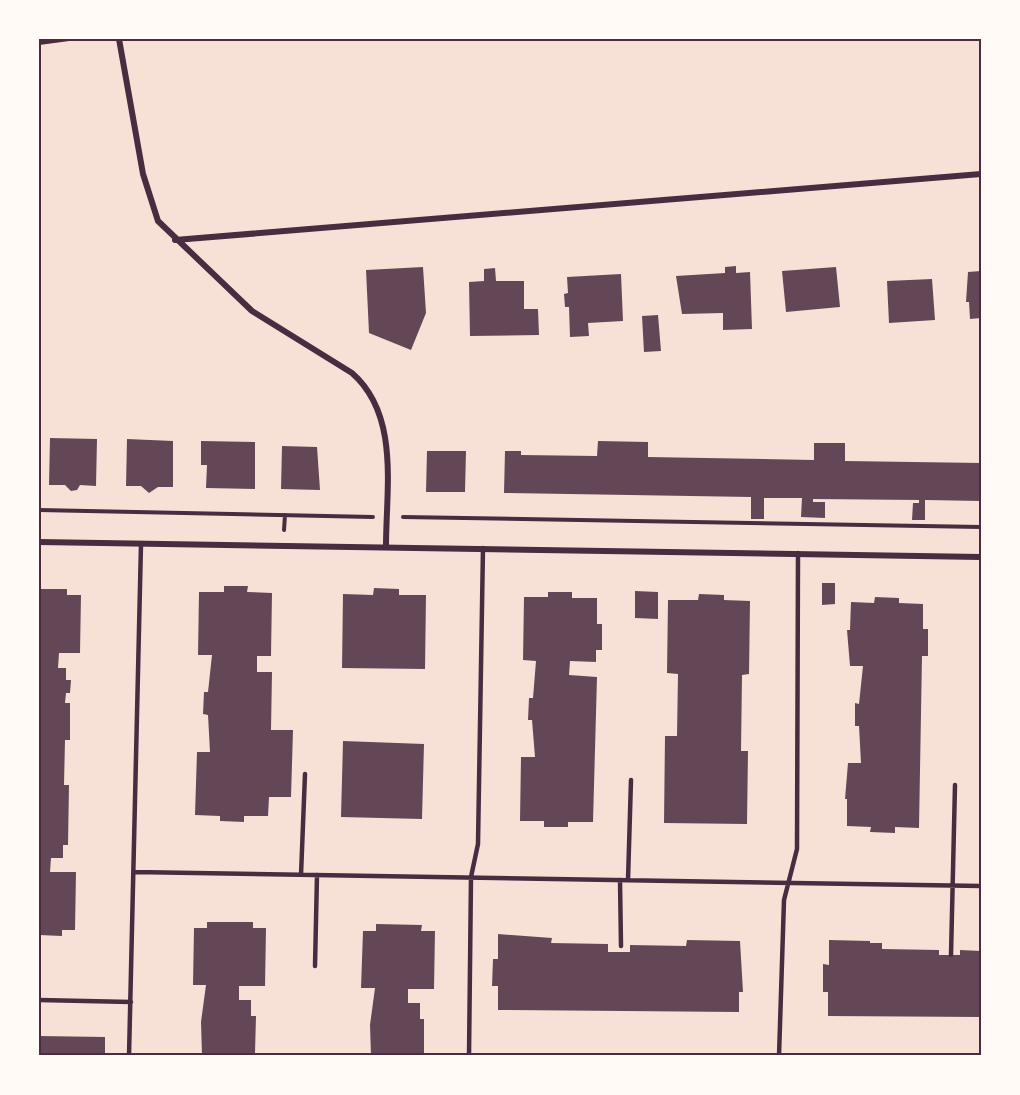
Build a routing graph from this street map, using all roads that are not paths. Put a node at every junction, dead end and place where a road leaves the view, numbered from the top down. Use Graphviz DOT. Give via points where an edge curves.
graph roads {
  1 [pos="119,39"];
  2 [pos="981,174"];
  3 [pos="175,240"];
  4 [pos="39,542"];
  5 [pos="141,544"];
  6 [pos="386,546"];
  7 [pos="483,548"];
  8 [pos="798,554"];
  9 [pos="981,557"];
  10 [pos="305,774"];
  11 [pos="631,780"];
  12 [pos="955,785"];
  13 [pos="134,872"];
  14 [pos="301,875"];
  15 [pos="317,875"];
  16 [pos="471,877"];
  17 [pos="620,880"];
  18 [pos="628,880"];
  19 [pos="788,883"];
  20 [pos="953,885"];
  21 [pos="981,886"];
  22 [pos="621,946"];
  23 [pos="951,955"];
  24 [pos="315,966"];
  25 [pos="39,1000"];
  26 [pos="131,1002"];
  27 [pos="129,1056"];
  28 [pos="469,1056"];
  29 [pos="780,1056"];
  1 -- 3 [label="street" via="143,174 158,220"];
  2 -- 3 [label="street"];
  3 -- 6 [label="street" via="252,311 363,383 386,434"];
  4 -- 5 [label="street"];
  5 -- 6 [label="street"];
  5 -- 13 [label="lane"];
  6 -- 7 [label="street"];
  7 -- 8 [label="street"];
  7 -- 16 [label="lane" via="478,844"];
  8 -- 9 [label="street"];
  8 -- 19 [label="lane" via="796,849"];
  10 -- 14 [label="lane"];
  11 -- 18 [label="lane"];
  12 -- 20 [label="lane"];
  13 -- 14 [label="lane"];
  13 -- 26 [label="lane"];
  14 -- 15 [label="lane"];
  15 -- 16 [label="lane"];
  15 -- 24 [label="lane"];
  16 -- 17 [label="lane"];
  16 -- 28 [label="lane"];
  17 -- 18 [label="lane"];
  17 -- 22 [label="lane"];
  18 -- 19 [label="lane"];
  19 -- 20 [label="lane"];
  19 -- 29 [label="lane" via="783,917"];
  20 -- 21 [label="lane"];
  20 -- 23 [label="lane"];
  25 -- 26 [label="lane"];
  26 -- 27 [label="lane"];
}
